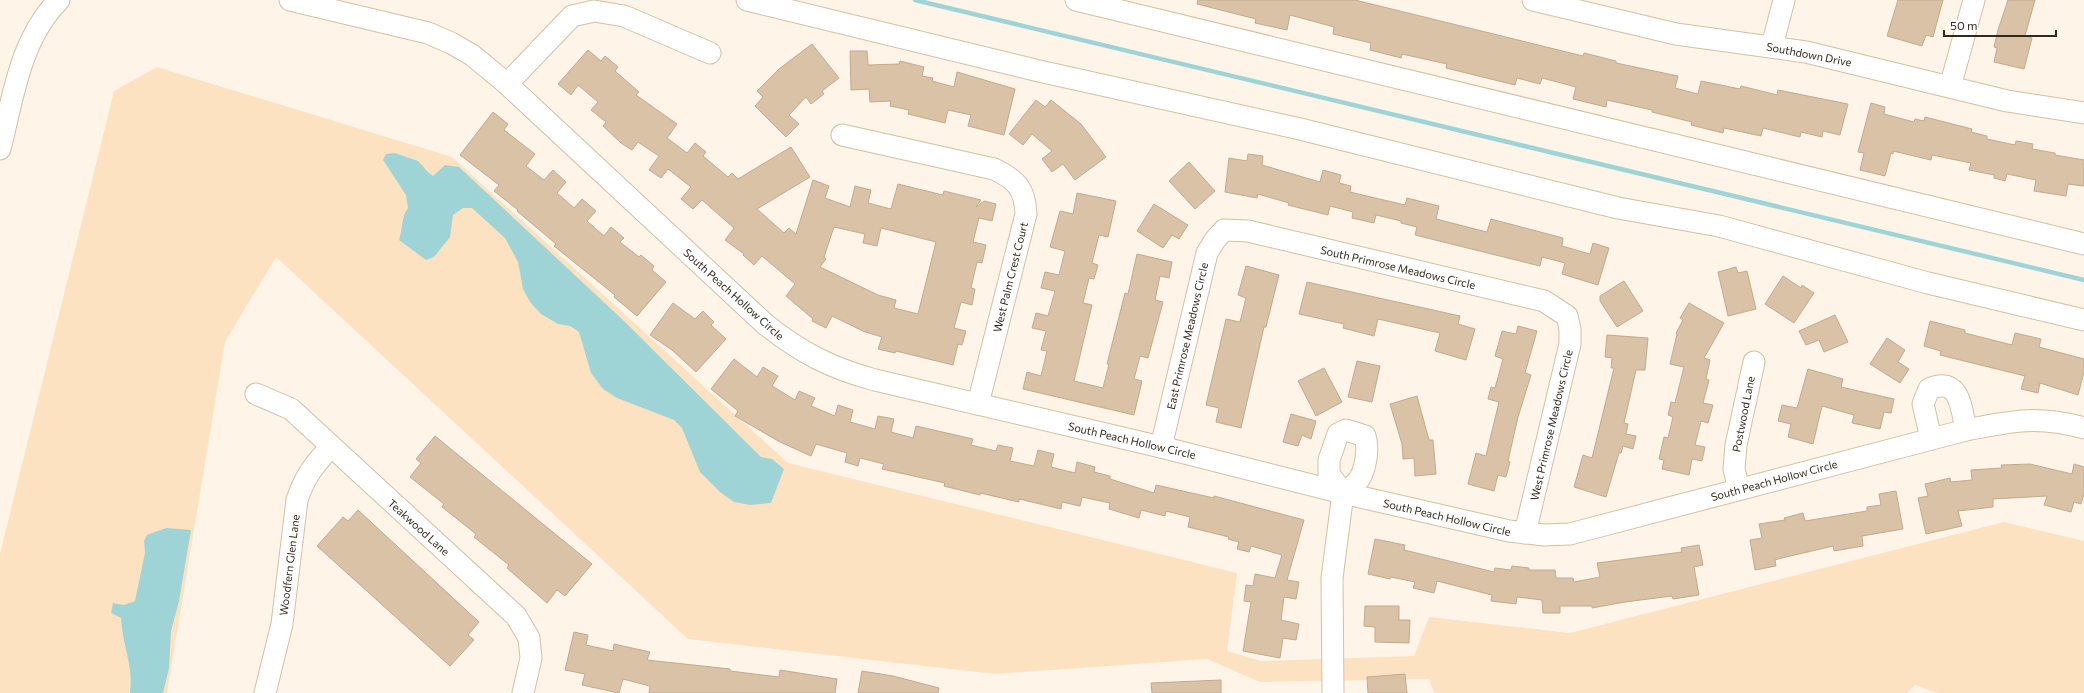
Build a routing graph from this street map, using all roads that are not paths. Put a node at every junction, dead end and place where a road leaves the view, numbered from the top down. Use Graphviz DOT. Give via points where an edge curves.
graph roads {
  1 [pos="59,0"];
  2 [pos="290,0"];
  3 [pos="747,0"];
  4 [pos="1076,0"];
  5 [pos="1533,0"];
  6 [pos="1784,0"];
  7 [pos="1974,0"];
  8 [pos="1591,7"];
  9 [pos="1772,46"];
  10 [pos="710,53"];
  11 [pos="507,84"];
  12 [pos="1950,87"];
  13 [pos="2084,113"];
  14 [pos="842,135"];
  15 [pos="0,149"];
  16 [pos="1224,230"];
  17 [pos="2084,244"];
  18 [pos="1567,316"];
  19 [pos="2084,320"];
  20 [pos="1754,362"];
  21 [pos="256,394"];
  22 [pos="978,404"];
  23 [pos="2084,428"];
  24 [pos="1966,430"];
  25 [pos="1930,439"];
  26 [pos="331,447"];
  27 [pos="1161,447"];
  28 [pos="1739,489"];
  29 [pos="1343,493"];
  30 [pos="1525,533"];
  31 [pos="265,693"];
  32 [pos="523,693"];
  33 [pos="1333,693"];
  1 -- 15 [label="street" via="39,24 23,58"];
  2 -- 11 [label="street, South Peach Hollow Circle" via="428,33 472,55"];
  3 -- 19 [label="street" via="1039,71 1300,129 1618,208 1719,226 1928,283"];
  4 -- 17 [label="street"];
  5 -- 8 [label="street, Southdown Drive"];
  6 -- 9 [label="street"];
  7 -- 12 [label="street"];
  8 -- 9 [label="street, Southdown Drive" via="1676,34"];
  9 -- 12 [label="street, Southdown Drive" via="1841,59"];
  10 -- 11 [label="street" via="624,16 594,11 572,16"];
  11 -- 22 [label="street, South Peach Hollow Circle" via="745,306 796,348 823,363 850,373"];
  12 -- 13 [label="street, Southdown Drive" via="2007,101"];
  14 -- 22 [label="street, West Palm Crest Court" via="994,169 1007,175 1017,184 1025,199 1026,214"];
  16 -- 18 [label="street, South Primrose Meadows Circle" via="1248,231 1544,301"];
  16 -- 27 [label="street, East Primrose Meadows Circle" via="1207,253"];
  18 -- 30 [label="street, West Primrose Meadows Circle" via="1570,344"];
  20 -- 28 [label="street, Postwood Lane" via="1736,445 1734,469"];
  21 -- 26 [label="street, Teakwood Lane" via="291,408"];
  22 -- 27 [label="street, South Peach Hollow Circle"];
  23 -- 24 [label="street, South Peach Hollow Circle" via="2059,421 2038,419 2015,420"];
  24 -- 25 [label="street, South Peach Hollow Circle"];
  24 -- 25 [label="street" via="1957,393 1946,386 1936,386 1929,389 1923,404"];
  25 -- 28 [label="street, South Peach Hollow Circle"];
  26 -- 31 [label="street, Woodfern Glen Lane" via="314,464 302,484 297,500 282,624"];
  26 -- 32 [label="street, Teakwood Lane" via="516,616 529,638 530,658"];
  27 -- 29 [label="street, South Peach Hollow Circle"];
  28 -- 30 [label="street, South Peach Hollow Circle" via="1570,534"];
  29 -- 30 [label="street, South Peach Hollow Circle"];
  29 -- 33 [label="street" via="1332,578"];
}
